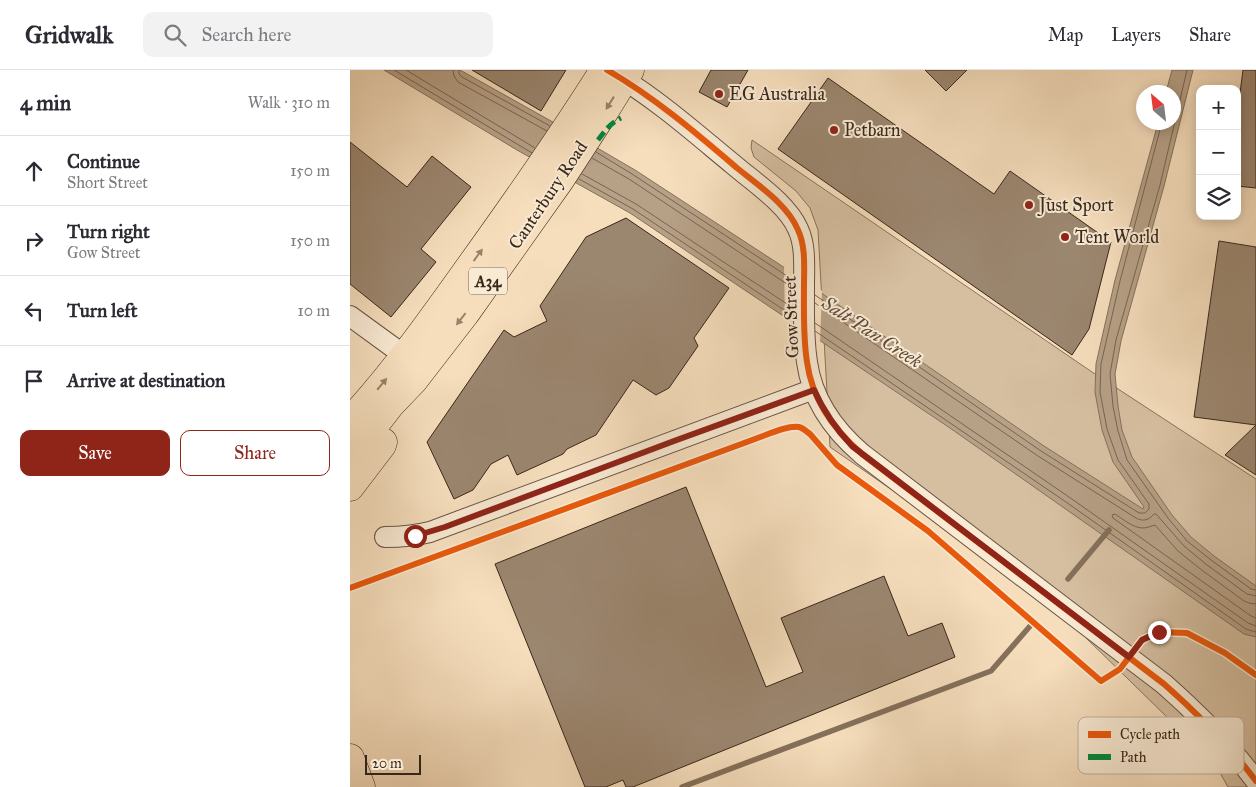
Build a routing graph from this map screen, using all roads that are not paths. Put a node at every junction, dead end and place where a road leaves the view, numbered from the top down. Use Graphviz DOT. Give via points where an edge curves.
graph roads {
  1 [pos="617,72"];
  2 [pos="550,174"];
  3 [pos="350,316"];
  4 [pos="405,356"];
  5 [pos="814,390"];
  6 [pos="391,404"];
  7 [pos="350,421"];
  8 [pos="350,457"];
  9 [pos="350,487"];
  10 [pos="385,537"];
  11 [pos="1200,717"];
  12 [pos="350,758"];
  13 [pos="1244,765"];
  14 [pos="1256,781"];
  15 [pos="361,787"];
  1 -- 2 [label="highway, Canterbury Road / A34"];
  1 -- 5 [label="street, Gow Street" via="780,204 799,230 803,255 806,361"];
  4 -- 2 [label="highway, Canterbury Road / A34, one-way"];
  2 -- 6 [label="highway, Canterbury Road / A34, one-way" via="465,314 414,380"];
  3 -- 4 [label="street"];
  7 -- 4 [label="highway, Canterbury Road / A34, one-way"];
  5 -- 10 [label="street" via="430,532"];
  5 -- 11 [label="street, Gow Street" via="830,420 852,446 1164,684"];
  6 -- 8 [label="highway, Canterbury Road / A34"];
  6 -- 9 [label="highway" via="382,445"];
  12 -- 15 [label="highway"];
  13 -- 14 [label="street, Gow Street"];
}
